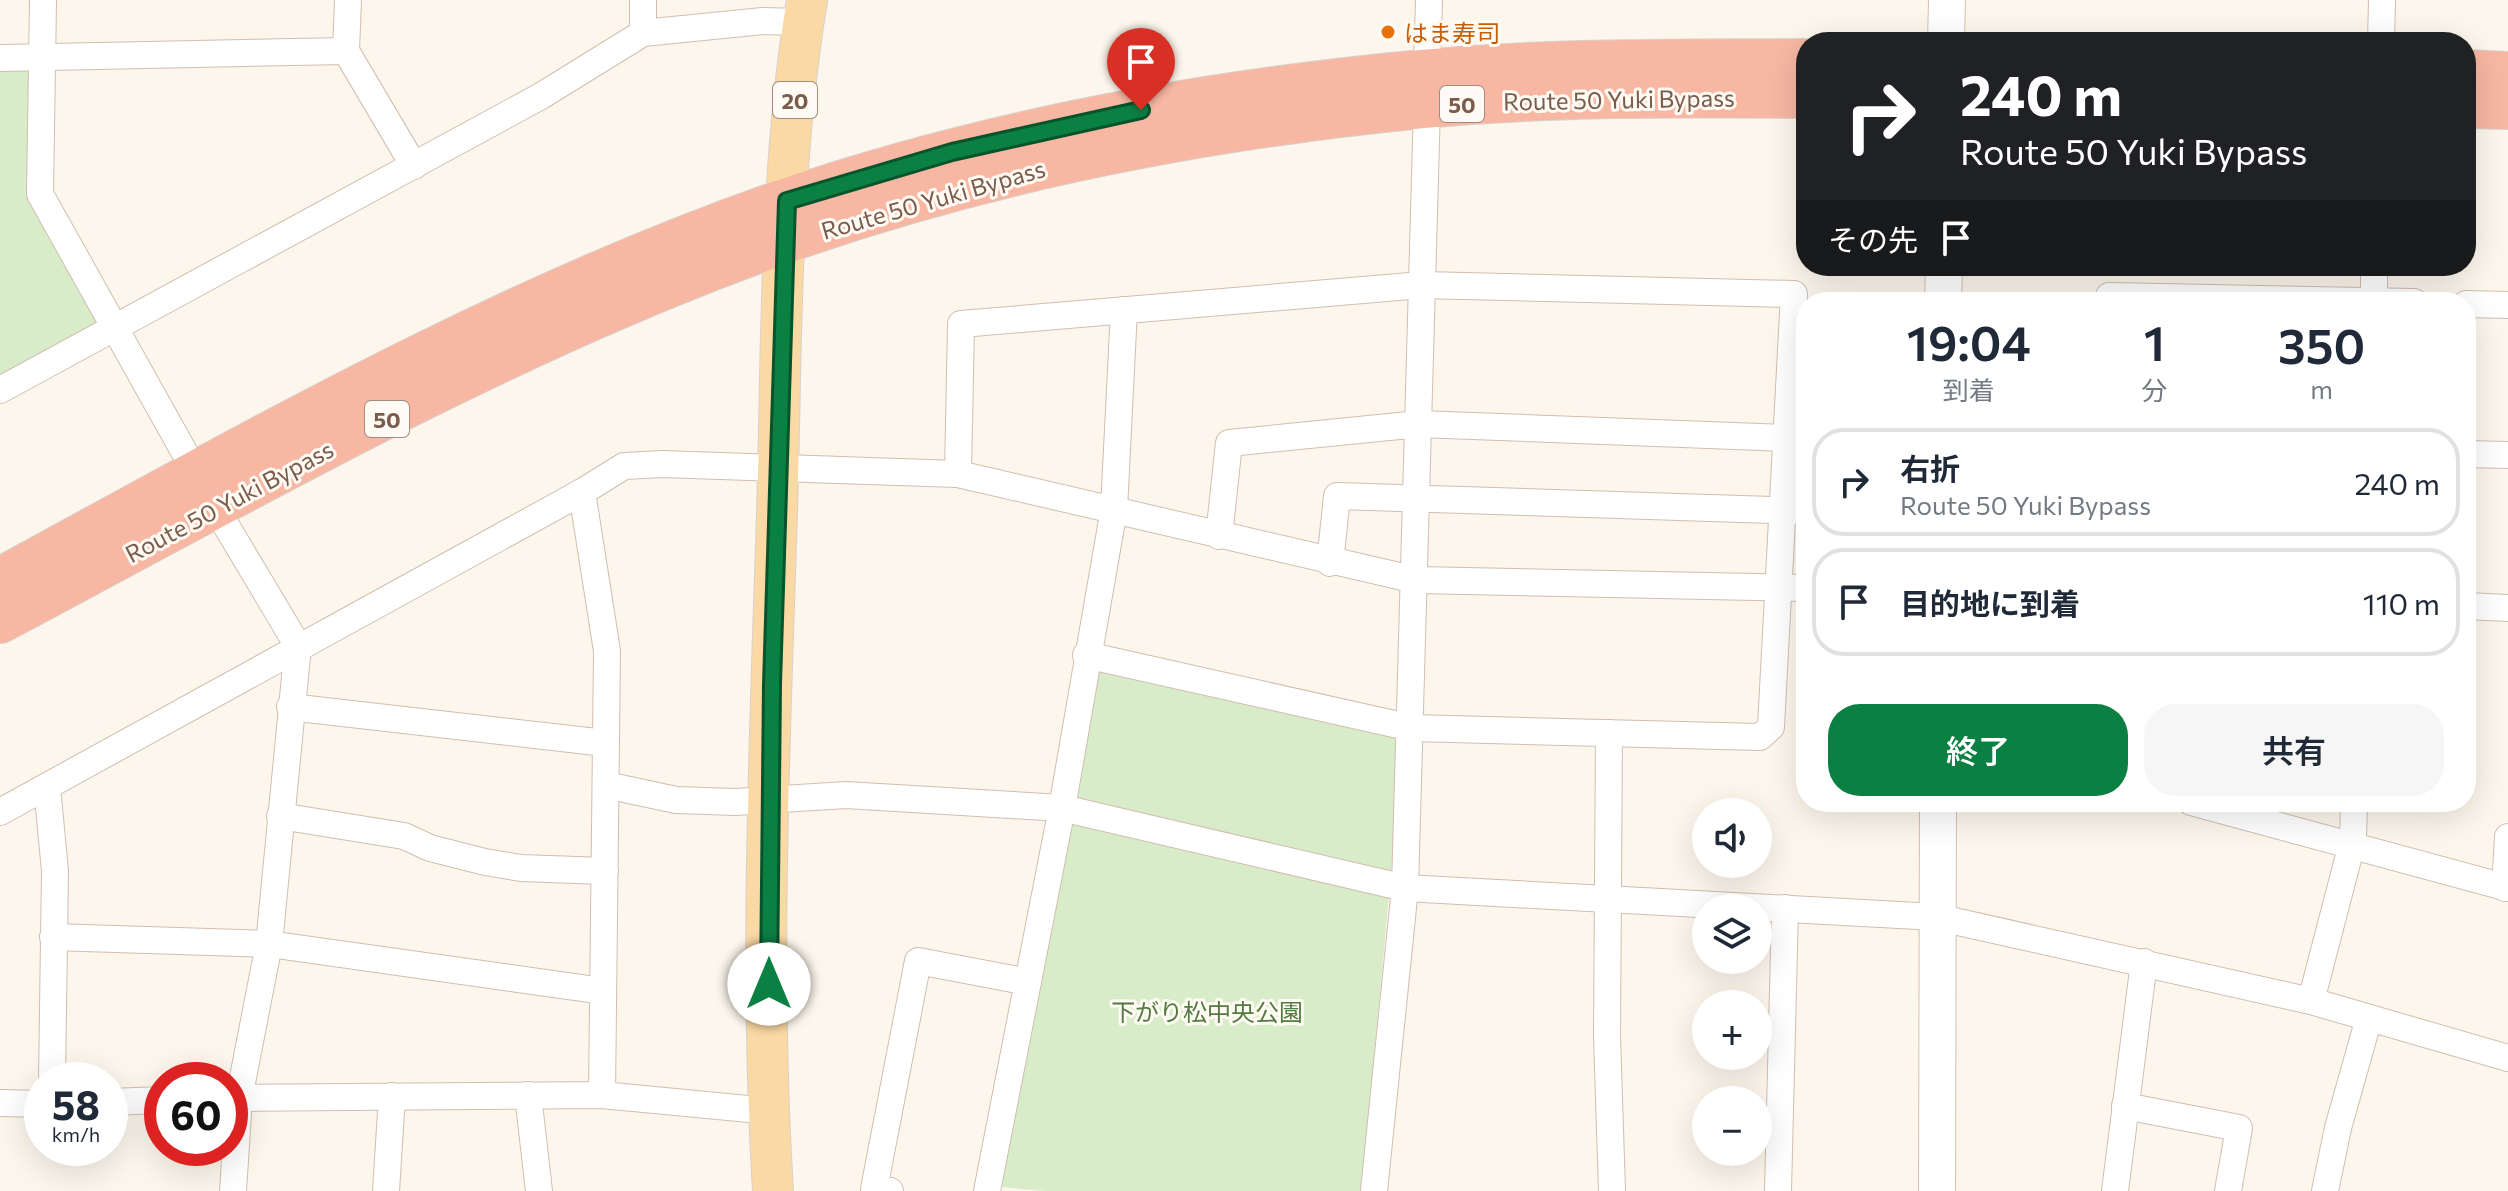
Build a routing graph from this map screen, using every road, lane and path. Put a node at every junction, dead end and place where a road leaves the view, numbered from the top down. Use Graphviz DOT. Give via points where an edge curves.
graph roads {
  1 [pos="43,0"];
  2 [pos="348,0"];
  3 [pos="643,0"];
  4 [pos="1429,0"];
  5 [pos="1947,0"];
  6 [pos="2382,0"];
  7 [pos="805,11"];
  8 [pos="1946,32"];
  9 [pos="2381,32"];
  10 [pos="643,33"];
  11 [pos="346,51"];
  12 [pos="0,58"];
  13 [pos="42,58"];
  14 [pos="1796,61"];
  15 [pos="2476,72"];
  16 [pos="2508,74"];
  17 [pos="1427,88"];
  18 [pos="1796,96"];
  19 [pos="2476,106"];
  20 [pos="2508,107"];
  21 [pos="414,166"];
  22 [pos="786,221"];
  23 [pos="1422,285"];
  24 [pos="2476,304"];
  25 [pos="2508,305"];
  26 [pos="1124,310"];
  27 [pos="117,328"];
  28 [pos="0,390"];
  29 [pos="1419,424"];
  30 [pos="1786,438"];
  31 [pos="2476,454"];
  32 [pos="2508,455"];
  33 [pos="779,469"];
  34 [pos="958,474"];
  35 [pos="206,490"];
  36 [pos="582,492"];
  37 [pos="1418,500"];
  38 [pos="1114,509"];
  39 [pos="1794,510"];
  40 [pos="1219,536"];
  41 [pos="1330,563"];
  42 [pos="0,580"];
  43 [pos="1416,580"];
  44 [pos="1778,587"];
  45 [pos="1796,588"];
  46 [pos="2476,606"];
  47 [pos="2508,608"];
  48 [pos="0,621"];
  49 [pos="298,646"];
  50 [pos="1086,655"];
  51 [pos="290,707"];
  52 [pos="1412,728"];
  53 [pos="1609,733"];
  54 [pos="605,743"];
  55 [pos="606,785"];
  56 [pos="47,787"];
  57 [pos="769,799"];
  58 [pos="1062,808"];
  59 [pos="0,812"];
  60 [pos="1938,812"];
  61 [pos="2228,812"];
  62 [pos="2354,812"];
  63 [pos="280,816"];
  64 [pos="2508,837"];
  65 [pos="2352,845"];
  66 [pos="605,871"];
  67 [pos="1405,888"];
  68 [pos="2506,888"];
  69 [pos="1608,898"];
  70 [pos="1785,908"];
  71 [pos="1936,917"];
  72 [pos="53,937"];
  73 [pos="269,944"];
  74 [pos="2144,962"];
  75 [pos="1028,982"];
  76 [pos="603,991"];
  77 [pos="2311,1001"];
  78 [pos="2369,1018"];
  79 [pos="2508,1058"];
  80 [pos="52,1062"];
  81 [pos="242,1062"];
  82 [pos="528,1095"];
  83 [pos="602,1095"];
  84 [pos="392,1096"];
  85 [pos="248,1098"];
  86 [pos="0,1103"];
  87 [pos="24,1104"];
  88 [pos="2125,1106"];
  89 [pos="769,1111"];
  90 [pos="233,1166"];
  91 [pos="233,1191"];
  92 [pos="386,1191"];
  93 [pos="539,1191"];
  94 [pos="773,1191"];
  95 [pos="890,1191"];
  96 [pos="987,1191"];
  97 [pos="1374,1191"];
  98 [pos="1612,1191"];
  99 [pos="1778,1191"];
  100 [pos="1937,1191"];
  101 [pos="2115,1191"];
  102 [pos="2228,1191"];
  103 [pos="2325,1191"];
  1 -- 13 [label="street"];
  2 -- 11 [label="street"];
  3 -- 10 [label="street"];
  4 -- 17 [label="street"];
  5 -- 8 [label="street"];
  6 -- 9 [label="street"];
  7 -- 10 [label="street" via="763,21"];
  7 -- 22 [label="main road, 20"];
  10 -- 21 [label="street"];
  11 -- 13 [label="street"];
  11 -- 21 [label="street"];
  12 -- 13 [label="street"];
  13 -- 27 [label="street" via="40,194"];
  14 -- 17 [label="highway, Route 50 Yuki Bypass / 50" via="1620,62"];
  15 -- 16 [label="highway"];
  17 -- 18 [label="highway, Route 50 Yuki Bypass / 50"];
  17 -- 22 [label="highway, Route 50 Yuki Bypass / 50" via="1275,88 1114,115 952,152"];
  17 -- 23 [label="street"];
  19 -- 20 [label="highway"];
  21 -- 27 [label="street"];
  22 -- 33 [label="main road, 20"];
  22 -- 35 [label="highway, Route 50 Yuki Bypass / 50" via="611,268 510,314"];
  23 -- 26 [label="street"];
  23 -- 29 [label="street"];
  23 -- 30 [label="street" via="1794,294"];
  24 -- 25 [label="street"];
  26 -- 34 [label="street" via="961,324"];
  26 -- 38 [label="street"];
  27 -- 28 [label="street"];
  27 -- 35 [label="street"];
  29 -- 30 [label="street"];
  29 -- 37 [label="street"];
  29 -- 40 [label="street" via="1229,443"];
  30 -- 39 [label="street"];
  31 -- 32 [label="street"];
  33 -- 34 [label="street"];
  33 -- 36 [label="street" via="624,466"];
  33 -- 57 [label="main road, 20"];
  34 -- 38 [label="street"];
  35 -- 42 [label="highway, Route 50 Yuki Bypass / 50"];
  35 -- 48 [label="highway, Route 50 Yuki Bypass / 50"];
  35 -- 49 [label="street"];
  36 -- 49 [label="street"];
  36 -- 54 [label="street" via="607,651"];
  37 -- 39 [label="street"];
  37 -- 41 [label="street" via="1337,496"];
  37 -- 43 [label="street"];
  38 -- 40 [label="street"];
  38 -- 50 [label="street"];
  39 -- 44 [label="street"];
  40 -- 41 [label="street"];
  41 -- 43 [label="street"];
  43 -- 44 [label="street"];
  43 -- 52 [label="street"];
  44 -- 45 [label="street"];
  44 -- 53 [label="street" via="1771,727 1760,737"];
  46 -- 47 [label="street"];
  49 -- 51 [label="street"];
  49 -- 56 [label="street"];
  50 -- 52 [label="street"];
  50 -- 58 [label="street"];
  51 -- 54 [label="street"];
  51 -- 63 [label="street"];
  52 -- 53 [label="street"];
  52 -- 67 [label="street"];
  53 -- 69 [label="street"];
  54 -- 55 [label="street"];
  55 -- 57 [label="street" via="676,800"];
  55 -- 66 [label="street"];
  56 -- 59 [label="street"];
  56 -- 72 [label="street" via="55,871"];
  57 -- 58 [label="street" via="846,795"];
  57 -- 89 [label="main road, 20"];
  58 -- 67 [label="street"];
  58 -- 75 [label="street"];
  60 -- 71 [label="street"];
  61 -- 65 [label="street"];
  62 -- 65 [label="street"];
  63 -- 66 [label="street" via="404,836 485,862"];
  63 -- 73 [label="street"];
  64 -- 68 [label="street"];
  65 -- 68 [label="street"];
  65 -- 77 [label="street"];
  66 -- 76 [label="street"];
  67 -- 69 [label="street"];
  67 -- 97 [label="street"];
  69 -- 70 [label="street"];
  69 -- 98 [label="street"];
  70 -- 71 [label="street"];
  70 -- 99 [label="street"];
  71 -- 74 [label="street"];
  71 -- 100 [label="street"];
  72 -- 73 [label="street"];
  72 -- 80 [label="street"];
  73 -- 76 [label="street"];
  73 -- 81 [label="street"];
  74 -- 77 [label="street"];
  74 -- 88 [label="street"];
  75 -- 95 [label="street" via="918,961 874,1189"];
  75 -- 96 [label="street"];
  76 -- 83 [label="street"];
  77 -- 78 [label="street"];
  78 -- 79 [label="street"];
  78 -- 103 [label="street"];
  82 -- 83 [label="street"];
  82 -- 84 [label="street"];
  82 -- 93 [label="street"];
  83 -- 89 [label="street"];
  84 -- 85 [label="street"];
  84 -- 92 [label="street"];
  86 -- 87 [label="street"];
  88 -- 101 [label="street"];
  88 -- 102 [label="street" via="2239,1128"];
  89 -- 94 [label="main road, 20"];
  90 -- 91 [label="street"];
}
